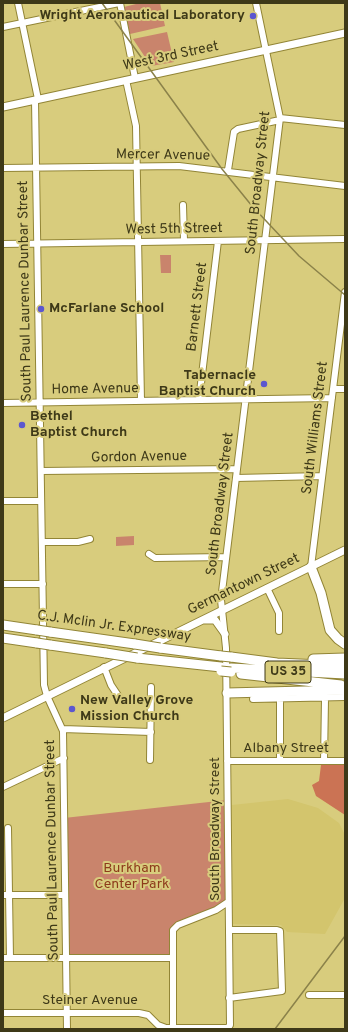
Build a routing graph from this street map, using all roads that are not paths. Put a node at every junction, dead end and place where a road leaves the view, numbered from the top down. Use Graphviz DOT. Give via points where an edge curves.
graph roads {
  1 [pos="18,3"];
  2 [pos="119,3"];
  3 [pos="256,3"];
  4 [pos="22,23"];
  5 [pos="3,27"];
  6 [pos="345,33"];
  7 [pos="266,50"];
  8 [pos="135,78"];
  9 [pos="126,80"];
  10 [pos="37,99"];
  11 [pos="3,107"];
  12 [pos="280,119"];
  13 [pos="345,125"];
  14 [pos="137,166"];
  15 [pos="3,168"];
  16 [pos="36,168"];
  17 [pos="228,170"];
  18 [pos="273,177"];
  19 [pos="345,186"];
  20 [pos="184,205"];
  21 [pos="266,240"];
  22 [pos="345,240"];
  23 [pos="184,241"];
  24 [pos="218,241"];
  25 [pos="138,242"];
  26 [pos="3,244"];
  27 [pos="38,244"];
  28 [pos="345,292"];
  29 [pos="333,389"];
  30 [pos="345,389"];
  31 [pos="332,398"];
  32 [pos="246,399"];
  33 [pos="199,400"];
  34 [pos="141,401"];
  35 [pos="40,402"];
  36 [pos="3,403"];
  37 [pos="237,469"];
  38 [pos="41,471"];
  39 [pos="322,476"];
  40 [pos="236,478"];
  41 [pos="3,501"];
  42 [pos="41,501"];
  43 [pos="90,539"];
  44 [pos="42,542"];
  45 [pos="345,550"];
  46 [pos="149,554"];
  47 [pos="226,557"];
  48 [pos="311,567"];
  49 [pos="3,584"];
  50 [pos="43,584"];
  51 [pos="267,588"];
  52 [pos="223,610"];
  53 [pos="202,621"];
  54 [pos="3,625"];
  55 [pos="280,631"];
  56 [pos="225,634"];
  57 [pos="3,638"];
  58 [pos="345,644"];
  59 [pos="345,658"];
  60 [pos="248,659"];
  61 [pos="345,666"];
  62 [pos="104,667"];
  63 [pos="226,669"];
  64 [pos="345,674"];
  65 [pos="345,685"];
  66 [pos="151,687"];
  67 [pos="345,690"];
  68 [pos="226,693"];
  69 [pos="47,696"];
  70 [pos="345,697"];
  71 [pos="253,699"];
  72 [pos="325,699"];
  73 [pos="121,700"];
  74 [pos="280,700"];
  75 [pos="3,718"];
  76 [pos="63,729"];
  77 [pos="151,732"];
  78 [pos="64,758"];
  79 [pos="150,760"];
  80 [pos="280,760"];
  81 [pos="227,761"];
  82 [pos="324,761"];
  83 [pos="345,761"];
  84 [pos="3,787"];
  85 [pos="8,828"];
  86 [pos="6,895"];
  87 [pos="65,895"];
  88 [pos="228,902"];
  89 [pos="228,930"];
  90 [pos="6,958"];
  91 [pos="66,958"];
  92 [pos="172,958"];
  93 [pos="309,995"];
  94 [pos="345,995"];
  95 [pos="229,998"];
  96 [pos="3,1013"];
  97 [pos="66,1013"];
  98 [pos="67,1029"];
  99 [pos="173,1029"];
  1 -- 4 [label="street, South Paul Laurence Dunbar Street"];
  2 -- 4 [label="street"];
  2 -- 8 [label="street"];
  3 -- 7 [label="street, South Broadway Street"];
  4 -- 5 [label="street"];
  4 -- 10 [label="street, South Paul Laurence Dunbar Street"];
  6 -- 7 [label="main road, West 3rd Street"];
  7 -- 8 [label="main road, West 3rd Street"];
  7 -- 12 [label="street, South Broadway Street"];
  8 -- 9 [label="main road, West 3rd Street"];
  9 -- 10 [label="main road, West 3rd Street"];
  9 -- 14 [label="street" via="136,126"];
  10 -- 11 [label="main road, West 3rd Street"];
  10 -- 16 [label="street, South Paul Laurence Dunbar Street"];
  12 -- 13 [label="street"];
  12 -- 17 [label="street" via="234,132"];
  12 -- 18 [label="street, South Broadway Street"];
  14 -- 16 [label="street, Mercer Avenue"];
  14 -- 17 [label="street, Mercer Avenue"];
  14 -- 25 [label="street"];
  15 -- 16 [label="street, Mercer Avenue"];
  16 -- 27 [label="street, South Paul Laurence Dunbar Street"];
  17 -- 18 [label="street, Mercer Avenue"];
  18 -- 19 [label="street, Mercer Avenue"];
  18 -- 21 [label="street, South Broadway Street"];
  20 -- 23 [label="street"];
  21 -- 22 [label="street, West 5th Street"];
  21 -- 24 [label="street, West 5th Street"];
  21 -- 32 [label="street, South Broadway Street"];
  23 -- 24 [label="street, West 5th Street"];
  23 -- 25 [label="street, West 5th Street"];
  24 -- 33 [label="street, Barnett Street"];
  25 -- 27 [label="street, West 5th Street"];
  25 -- 34 [label="street"];
  26 -- 27 [label="street, West 5th Street"];
  27 -- 35 [label="street, South Paul Laurence Dunbar Street"];
  28 -- 29 [label="street, South Williams Street"];
  29 -- 30 [label="street"];
  29 -- 31 [label="street, South Williams Street"];
  31 -- 32 [label="street, Home Avenue"];
  31 -- 39 [label="street, South Williams Street"];
  32 -- 33 [label="street, Home Avenue"];
  32 -- 37 [label="street, South Broadway Street"];
  33 -- 34 [label="street, Home Avenue"];
  34 -- 35 [label="street, Home Avenue"];
  35 -- 36 [label="street, Home Avenue"];
  35 -- 38 [label="street, South Paul Laurence Dunbar Street"];
  37 -- 38 [label="street, Gordon Avenue"];
  37 -- 40 [label="street, South Broadway Street"];
  38 -- 42 [label="street, South Paul Laurence Dunbar Street"];
  39 -- 40 [label="street"];
  39 -- 48 [label="street, South Williams Street"];
  40 -- 47 [label="street, South Broadway Street"];
  41 -- 42 [label="street"];
  42 -- 44 [label="street, South Paul Laurence Dunbar Street"];
  43 -- 44 [label="street" via="78,542"];
  44 -- 50 [label="street, South Paul Laurence Dunbar Street"];
  45 -- 48 [label="main road, Germantown Street"];
  46 -- 47 [label="street" via="155,558"];
  47 -- 52 [label="street, South Broadway Street" via="221,600"];
  48 -- 51 [label="main road, Germantown Street"];
  48 -- 58 [label="highway" via="321,593 330,630"];
  49 -- 50 [label="street"];
  50 -- 69 [label="street, South Paul Laurence Dunbar Street" via="44,685"];
  51 -- 52 [label="main road, Germantown Street"];
  51 -- 55 [label="street" via="279,613"];
  52 -- 53 [label="main road, Germantown Street"];
  52 -- 56 [label="street, South Broadway Street"];
  53 -- 56 [label="main road" via="215,620"];
  53 -- 62 [label="main road, Germantown Street"];
  54 -- 60 [label="highway, C.J. Mclin Jr. Expressway / US 35, bridge"];
  56 -- 68 [label="street, South Broadway Street"];
  57 -- 63 [label="highway, C.J. Mclin Jr. Expressway / US 35, bridge"];
  59 -- 60 [label="highway"];
  60 -- 61 [label="highway, US 35"];
  62 -- 69 [label="main road, Germantown Street"];
  62 -- 73 [label="street" via="111,685"];
  63 -- 64 [label="highway, US 35"];
  63 -- 65 [label="highway" via="290,680"];
  66 -- 77 [label="street"];
  67 -- 68 [label="highway"];
  68 -- 81 [label="street, South Broadway Street"];
  69 -- 75 [label="main road, Germantown Street"];
  69 -- 76 [label="street, South Paul Laurence Dunbar Street"];
  70 -- 72 [label="street"];
  71 -- 74 [label="street"];
  72 -- 74 [label="street"];
  72 -- 82 [label="street"];
  74 -- 80 [label="street"];
  76 -- 77 [label="street"];
  76 -- 78 [label="street, South Paul Laurence Dunbar Street"];
  77 -- 79 [label="street"];
  78 -- 84 [label="street"];
  78 -- 87 [label="street, South Paul Laurence Dunbar Street"];
  80 -- 81 [label="street, Albany Street"];
  80 -- 82 [label="street, Albany Street"];
  81 -- 88 [label="street, South Broadway Street"];
  82 -- 83 [label="street, Albany Street"];
  85 -- 86 [label="street"];
  86 -- 87 [label="street"];
  86 -- 90 [label="street"];
  87 -- 91 [label="street, South Paul Laurence Dunbar Street"];
  88 -- 89 [label="street, South Broadway Street"];
  88 -- 92 [label="street" via="216,910 176,927 172,934"];
  89 -- 95 [label="street, South Broadway Street"];
  89 -- 95 [label="street" via="280,930 282,991"];
  90 -- 91 [label="street"];
  91 -- 92 [label="street"];
  91 -- 97 [label="street, South Paul Laurence Dunbar Street"];
  92 -- 99 [label="street"];
  93 -- 94 [label="street"];
  95 -- 99 [label="street, South Broadway Street" via="228,1028"];
  96 -- 97 [label="street, Steiner Avenue"];
  97 -- 98 [label="street, South Paul Laurence Dunbar Street"];
  97 -- 99 [label="street, Steiner Avenue" via="144,1013 158,1025"];
}
